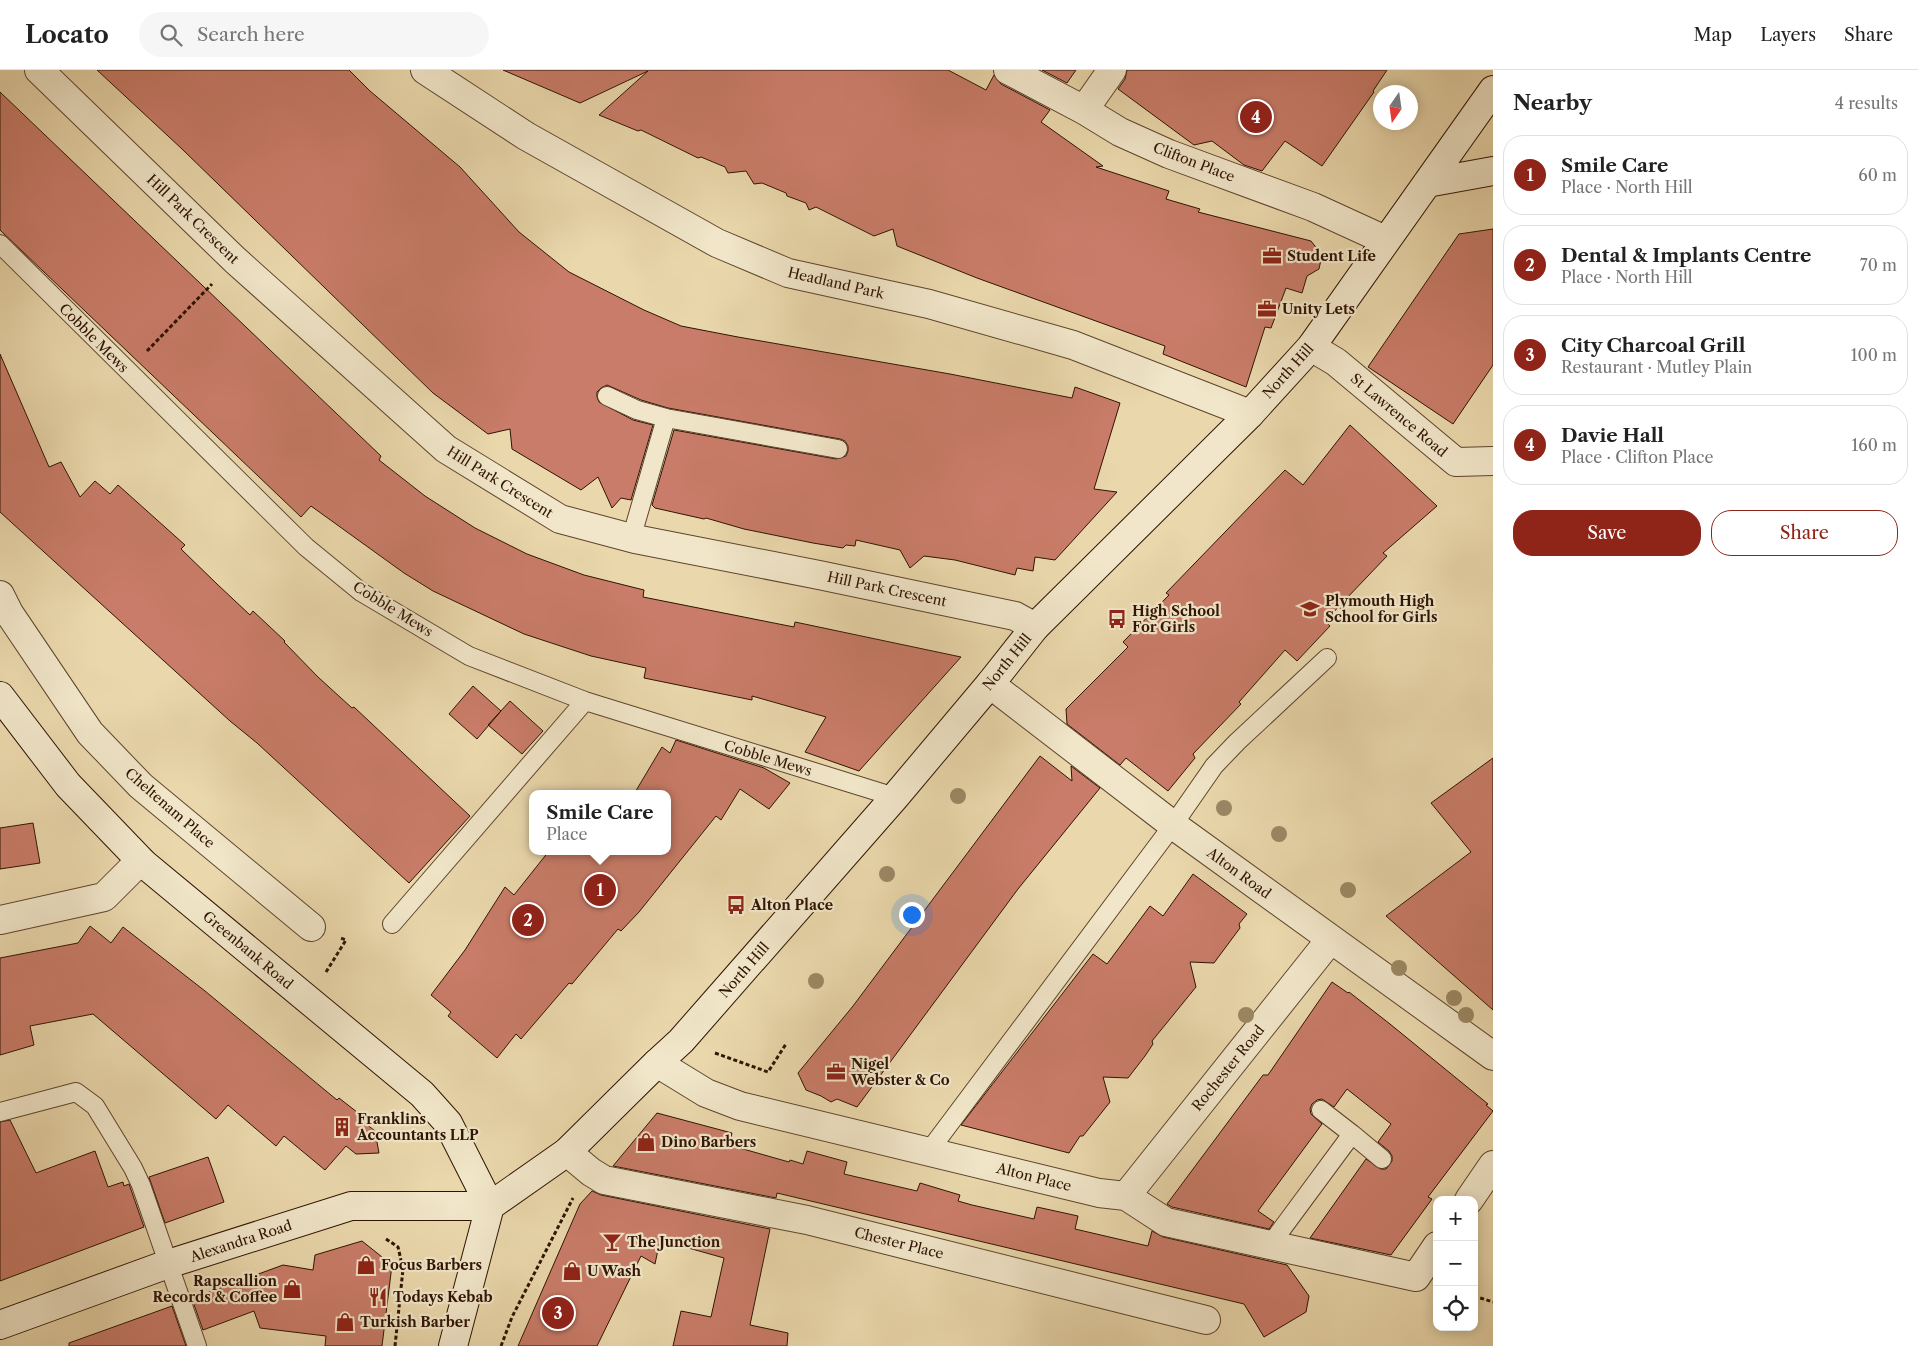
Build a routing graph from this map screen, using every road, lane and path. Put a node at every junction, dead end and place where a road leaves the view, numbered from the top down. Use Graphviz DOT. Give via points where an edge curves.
graph roads {
  1 [pos="39,70"];
  2 [pos="425,70"];
  3 [pos="1008,70"];
  4 [pos="1112,70"];
  5 [pos="1493,90"];
  6 [pos="1084,110"];
  7 [pos="1493,171"];
  8 [pos="1427,183"];
  9 [pos="1385,240"];
  10 [pos="0,244"];
  11 [pos="236,260"];
  12 [pos="1311,347"];
  13 [pos="128,370"];
  14 [pos="606,396"];
  15 [pos="1250,414"];
  16 [pos="666,418"];
  17 [pos="838,449"];
  18 [pos="1493,461"];
  19 [pos="631,538"];
  20 [pos="0,595"];
  21 [pos="1035,627"];
  22 [pos="1327,658"];
  23 [pos="990,684"];
  24 [pos="0,696"];
  25 [pos="586,701"];
  26 [pos="895,797"];
  27 [pos="1173,824"];
  28 [pos="143,863"];
  29 [pos="0,920"];
  30 [pos="392,924"];
  31 [pos="311,927"];
  32 [pos="346,940"];
  33 [pos="1330,940"];
  34 [pos="309,1000"];
  35 [pos="681,1041"];
  36 [pos="786,1044"];
  37 [pos="1493,1056"];
  38 [pos="656,1063"];
  39 [pos="1321,1110"];
  40 [pos="0,1112"];
  41 [pos="1352,1134"];
  42 [pos="929,1151"];
  43 [pos="567,1152"];
  44 [pos="1382,1158"];
  45 [pos="1493,1165"];
  46 [pos="590,1172"];
  47 [pos="1126,1196"];
  48 [pos="1472,1196"];
  49 [pos="490,1206"];
  50 [pos="382,1237"];
  51 [pos="1270,1245"];
  52 [pos="1433,1252"];
  53 [pos="168,1264"];
  54 [pos="1478,1297"];
  55 [pos="1493,1302"];
  56 [pos="1206,1320"];
  57 [pos="0,1325"];
  58 [pos="197,1346"];
  59 [pos="395,1346"];
  60 [pos="453,1346"];
  61 [pos="501,1346"];
  1 -- 11 [label="street, Hill Park Crescent"];
  2 -- 15 [label="street, Headland Park" via="526,136 709,238 788,273 929,304 1073,345"];
  3 -- 6 [label="street, Clifton Place"];
  4 -- 6 [label="street"];
  5 -- 8 [label="street, North Hill"];
  6 -- 9 [label="street, Clifton Place" via="1120,132 1169,154 1313,207"];
  7 -- 8 [label="street"];
  8 -- 9 [label="street, North Hill"];
  9 -- 12 [label="street, North Hill"];
  10 -- 13 [label="lane, Cobble Mews"];
  11 -- 13 [label="path"];
  11 -- 19 [label="street, Hill Park Crescent" via="446,449 560,519"];
  12 -- 15 [label="street, North Hill"];
  12 -- 18 [label="street, St Lawrence Road" via="1336,362 1456,462"];
  13 -- 25 [label="lane, Cobble Mews" via="306,547 361,592 469,656"];
  14 -- 16 [label="lane"];
  15 -- 21 [label="street, North Hill"];
  16 -- 17 [label="lane"];
  16 -- 19 [label="lane"];
  19 -- 21 [label="street, Hill Park Crescent" via="1015,616"];
  20 -- 31 [label="street, Cheltenam Place" via="90,733 141,786"];
  21 -- 23 [label="street, North Hill"];
  22 -- 27 [label="lane" via="1214,766"];
  23 -- 26 [label="street, North Hill"];
  23 -- 27 [label="street, Alton Road"];
  24 -- 28 [label="street, Greenbank Road" via="68,785"];
  25 -- 26 [label="lane, Cobble Mews"];
  25 -- 30 [label="lane"];
  26 -- 35 [label="street, North Hill"];
  27 -- 33 [label="street, Alton Road"];
  27 -- 42 [label="lane"];
  28 -- 29 [label="street" via="134,867 104,896"];
  28 -- 34 [label="street, Greenbank Road"];
  32 -- 34 [label="path"];
  33 -- 37 [label="street, Alton Road"];
  33 -- 47 [label="street, Rochester Road"];
  34 -- 49 [label="street, Greenbank Road" via="422,1094 448,1124"];
  35 -- 36 [label="path" via="768,1072"];
  35 -- 38 [label="street, North Hill"];
  38 -- 42 [label="street, Alton Place" via="706,1093 740,1106"];
  38 -- 43 [label="street, North Hill"];
  39 -- 41 [label="lane"];
  40 -- 53 [label="lane" via="76,1092 95,1106 141,1185"];
  41 -- 44 [label="lane"];
  41 -- 51 [label="lane"];
  42 -- 47 [label="street, Alton Place" via="1098,1193"];
  43 -- 46 [label="street, Chester Place"];
  43 -- 49 [label="street, North Hill"];
  45 -- 48 [label="street"];
  46 -- 56 [label="street, Chester Place" via="604,1180 807,1220"];
  46 -- 61 [label="path" via="568,1207"];
  47 -- 51 [label="street, Alton Place" via="1166,1222"];
  49 -- 53 [label="street, Alexandra Road" via="351,1206"];
  49 -- 60 [label="street"];
  50 -- 59 [label="path" via="398,1247 403,1270"];
  51 -- 52 [label="street, Alton Place" via="1416,1277"];
  53 -- 57 [label="street, Alexandra Road"];
  53 -- 58 [label="lane"];
  54 -- 55 [label="path"];
}
